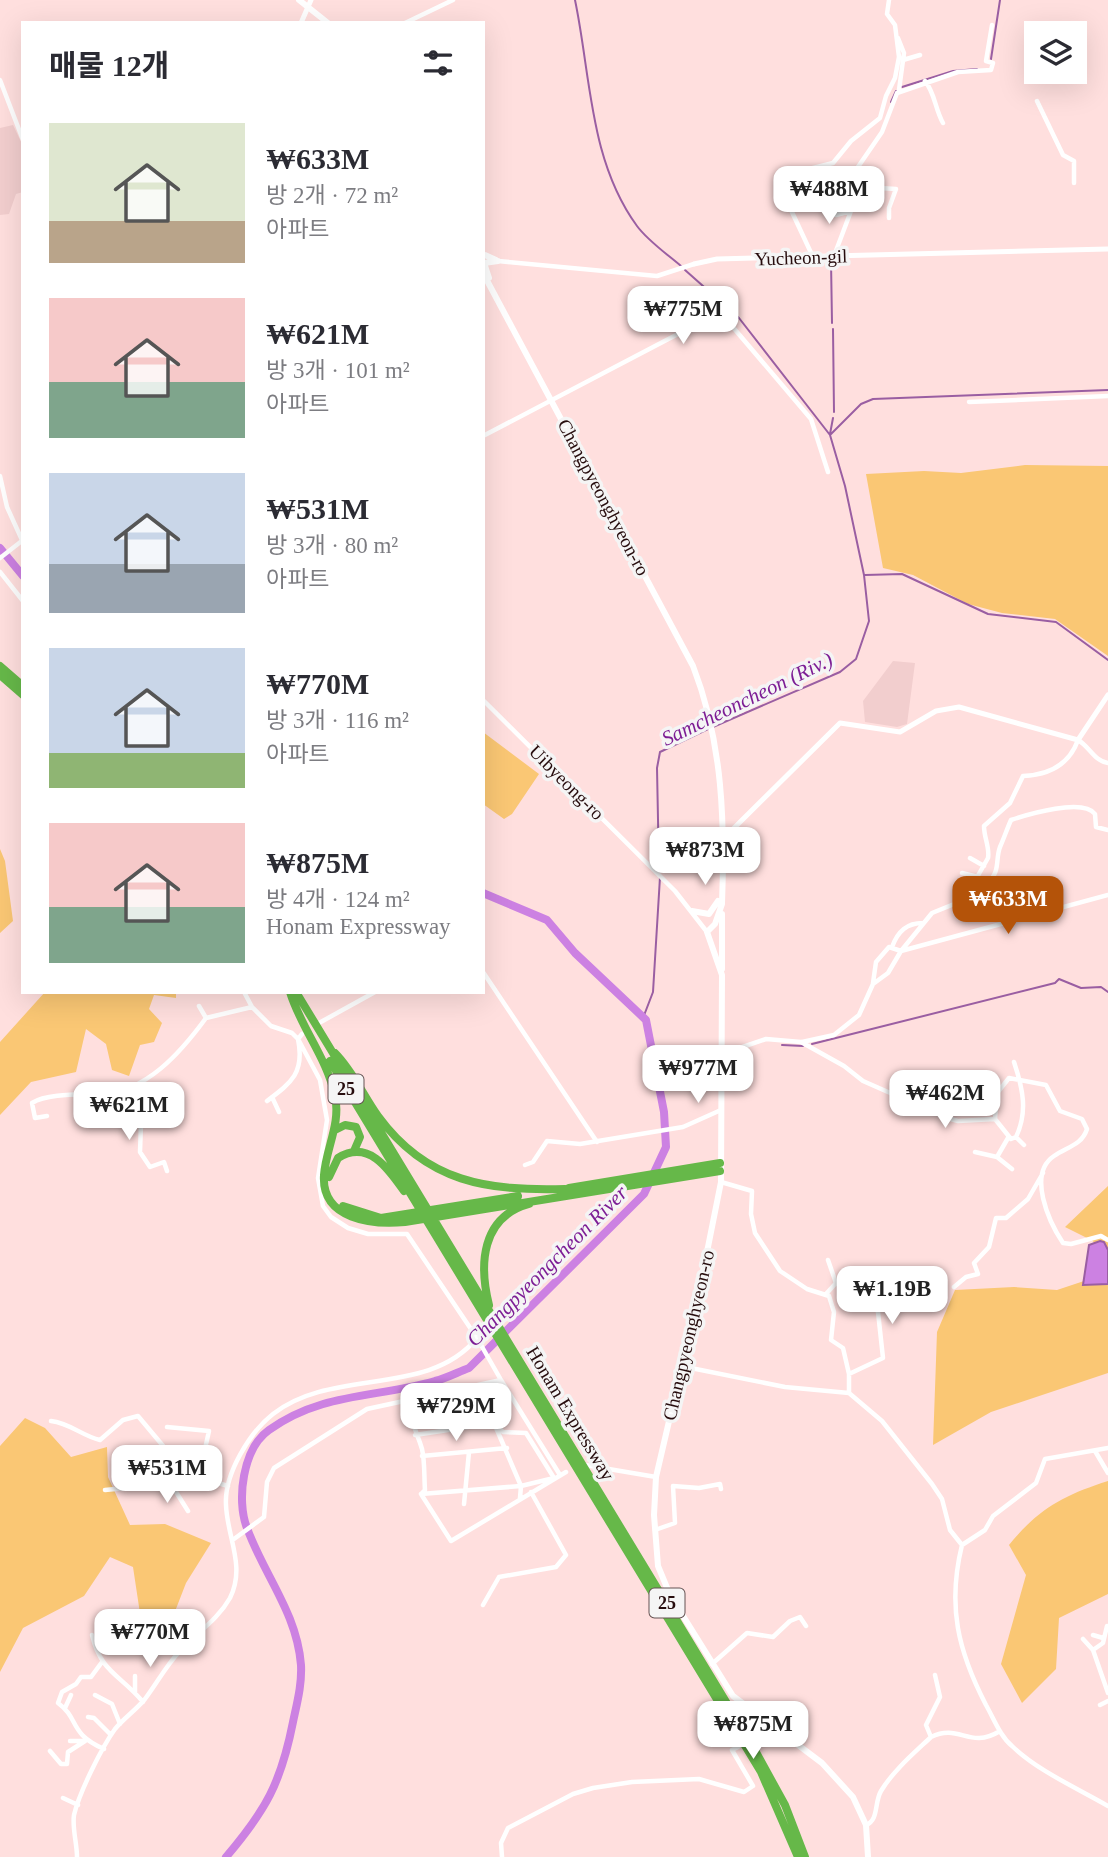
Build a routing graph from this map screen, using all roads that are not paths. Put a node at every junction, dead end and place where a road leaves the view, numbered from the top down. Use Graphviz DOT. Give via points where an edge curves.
graph roads {
  1 [pos="299,0"];
  2 [pos="453,0"];
  3 [pos="889,0"];
  4 [pos="309,3"];
  5 [pos="302,21"];
  6 [pos="326,21"];
  7 [pos="409,21"];
  8 [pos="992,25"];
  9 [pos="897,37"];
  10 [pos="920,55"];
  11 [pos="903,60"];
  12 [pos="0,80"];
  13 [pos="925,81"];
  14 [pos="899,91"];
  15 [pos="1037,101"];
  16 [pos="943,123"];
  17 [pos="21,135"];
  18 [pos="824,177"];
  19 [pos="1074,183"];
  20 [pos="847,188"];
  21 [pos="809,204"];
  22 [pos="851,211"];
  23 [pos="889,218"];
  24 [pos="1108,249"];
  25 [pos="485,254"];
  26 [pos="813,257"];
  27 [pos="834,257"];
  28 [pos="498,261"];
  29 [pos="485,264"];
  30 [pos="694,264"];
  31 [pos="485,267"];
  32 [pos="485,277"];
  33 [pos="490,283"];
  34 [pos="1108,396"];
  35 [pos="553,400"];
  36 [pos="969,402"];
  37 [pos="485,435"];
  38 [pos="828,472"];
  39 [pos="0,476"];
  40 [pos="21,539"];
  41 [pos="21,542"];
  42 [pos="0,558"];
  43 [pos="0,572"];
  44 [pos="21,598"];
  45 [pos="0,666"];
  46 [pos="0,674"];
  47 [pos="21,684"];
  48 [pos="21,693"];
  49 [pos="1108,695"];
  50 [pos="485,702"];
  51 [pos="1078,740"];
  52 [pos="1108,763"];
  53 [pos="1108,830"];
  54 [pos="722,835"];
  55 [pos="970,858"];
  56 [pos="985,866"];
  57 [pos="723,872"];
  58 [pos="962,873"];
  59 [pos="977,879"];
  60 [pos="1108,895"];
  61 [pos="722,904"];
  62 [pos="692,911"];
  63 [pos="926,921"];
  64 [pos="707,932"];
  65 [pos="892,947"];
  66 [pos="901,951"];
  67 [pos="485,975"];
  68 [pos="722,975"];
  69 [pos="873,984"];
  70 [pos="245,994"];
  71 [pos="291,994"];
  72 [pos="291,994"];
  73 [pos="297,994"];
  74 [pos="371,994"];
  75 [pos="199,1006"];
  76 [pos="252,1007"];
  77 [pos="206,1018"];
  78 [pos="319,1023"];
  79 [pos="300,1036"];
  80 [pos="801,1042"];
  81 [pos="326,1043"];
  82 [pos="722,1054"];
  83 [pos="1014,1062"];
  84 [pos="1019,1078"];
  85 [pos="134,1086"];
  86 [pos="272,1097"];
  87 [pos="267,1101"];
  88 [pos="722,1110"];
  89 [pos="279,1112"];
  90 [pos="47,1115"];
  91 [pos="995,1119"];
  92 [pos="335,1130"];
  93 [pos="1016,1137"];
  94 [pos="1008,1138"];
  95 [pos="597,1142"];
  96 [pos="1024,1145"];
  97 [pos="354,1151"];
  98 [pos="975,1152"];
  99 [pos="997,1157"];
  100 [pos="524,1165"];
  101 [pos="720,1167"];
  102 [pos="1012,1169"];
  103 [pos="167,1171"];
  104 [pos="1044,1172"];
  105 [pos="720,1182"];
  106 [pos="406,1184"];
  107 [pos="565,1191"];
  108 [pos="1108,1240"];
  109 [pos="828,1260"];
  110 [pos="836,1283"];
  111 [pos="906,1283"];
  112 [pos="954,1287"];
  113 [pos="826,1294"];
  114 [pos="868,1295"];
  115 [pos="489,1317"];
  116 [pos="478,1340"];
  117 [pos="515,1358"];
  118 [pos="681,1366"];
  119 [pos="849,1374"];
  120 [pos="501,1380"];
  121 [pos="458,1389"];
  122 [pos="849,1393"];
  123 [pos="429,1396"];
  124 [pos="51,1421"];
  125 [pos="494,1423"];
  126 [pos="167,1427"];
  127 [pos="415,1435"];
  128 [pos="162,1446"];
  129 [pos="507,1448"];
  130 [pos="1108,1448"];
  131 [pos="1094,1450"];
  132 [pos="469,1452"];
  133 [pos="422,1457"];
  134 [pos="584,1465"];
  135 [pos="144,1467"];
  136 [pos="200,1471"];
  137 [pos="1108,1474"];
  138 [pos="656,1477"];
  139 [pos="554,1478"];
  140 [pos="208,1480"];
  141 [pos="171,1484"];
  142 [pos="157,1485"];
  143 [pos="146,1486"];
  144 [pos="228,1486"];
  145 [pos="521,1486"];
  146 [pos="466,1488"];
  147 [pos="721,1489"];
  148 [pos="105,1490"];
  149 [pos="531,1492"];
  150 [pos="421,1494"];
  151 [pos="520,1499"];
  152 [pos="464,1504"];
  153 [pos="188,1511"];
  154 [pos="655,1530"];
  155 [pos="234,1539"];
  156 [pos="962,1545"];
  157 [pos="483,1605"];
  158 [pos="806,1626"];
  159 [pos="1107,1626"];
  160 [pos="92,1635"];
  161 [pos="1093,1635"];
  162 [pos="1083,1639"];
  163 [pos="1104,1639"];
  164 [pos="1093,1650"];
  165 [pos="102,1662"];
  166 [pos="712,1665"];
  167 [pos="935,1675"];
  168 [pos="135,1676"];
  169 [pos="135,1693"];
  170 [pos="1108,1693"];
  171 [pos="71,1695"];
  172 [pos="95,1695"];
  173 [pos="1108,1701"];
  174 [pos="143,1702"];
  175 [pos="1100,1705"];
  176 [pos="65,1708"];
  177 [pos="88,1717"];
  178 [pos="120,1724"];
  179 [pos="772,1726"];
  180 [pos="1000,1731"];
  181 [pos="111,1735"];
  182 [pos="755,1737"];
  183 [pos="931,1737"];
  184 [pos="70,1741"];
  185 [pos="85,1741"];
  186 [pos="738,1747"];
  187 [pos="104,1749"];
  188 [pos="50,1751"];
  189 [pos="63,1798"];
  190 [pos="78,1805"];
  191 [pos="1108,1805"];
  192 [pos="866,1825"];
  193 [pos="77,1857"];
  194 [pos="502,1857"];
  195 [pos="798,1857"];
  196 [pos="805,1857"];
  197 [pos="868,1857"];
  1 -- 4 [label="main road"];
  2 -- 7 [label="street"];
  3 -- 9 [label="street" via="887,14"];
  4 -- 5 [label="street"];
  4 -- 6 [label="main road"];
  8 -- 13 [label="street" via="986,61 993,63 991,69"];
  9 -- 11 [label="street"];
  9 -- 26 [label="street" via="895,78 876,124 851,141 833,163 809,169 791,183 791,210"];
  10 -- 11 [label="street"];
  11 -- 14 [label="street"];
  12 -- 17 [label="street"];
  13 -- 14 [label="street"];
  13 -- 16 [label="street" via="933,90"];
  14 -- 20 [label="street" via="882,132"];
  15 -- 19 [label="street" via="1063,155 1074,161"];
  18 -- 20 [label="street"];
  20 -- 22 [label="street"];
  20 -- 23 [label="street" via="897,189"];
  21 -- 22 [label="street" via="836,215"];
  22 -- 27 [label="street"];
  24 -- 27 [label="street, Yucheon-gil"];
  25 -- 28 [label="main road"];
  26 -- 27 [label="street, Yucheon-gil"];
  26 -- 30 [label="street, Yucheon-gil" via="711,259"];
  28 -- 29 [label="main road"];
  28 -- 30 [label="street, Yucheon-gil" via="657,276"];
  28 -- 33 [label="main road" via="490,268"];
  31 -- 33 [label="main road"];
  32 -- 33 [label="main road"];
  33 -- 35 [label="main road, Changpyeonghyeon-ro"];
  34 -- 36 [label="street"];
  35 -- 37 [label="street"];
  35 -- 38 [label="street" via="720,312 811,419"];
  35 -- 54 [label="main road, Changpyeonghyeon-ro" via="693,666 716,740"];
  39 -- 40 [label="street" via="6,507"];
  41 -- 42 [label="street"];
  43 -- 44 [label="street"];
  45 -- 47 [label="highway"];
  46 -- 48 [label="highway"];
  49 -- 51 [label="street"];
  50 -- 62 [label="street, Uibyeong-ro"];
  51 -- 52 [label="street"];
  51 -- 54 [label="street" via="959,707 936,711 900,732 840,723"];
  51 -- 56 [label="street" via="1056,768 1024,776 1010,803 984,826 989,852"];
  53 -- 59 [label="street" via="1096,827 1095,814 1083,805 1046,809 1011,820 992,879 987,883"];
  54 -- 57 [label="main road"];
  55 -- 56 [label="street"];
  56 -- 59 [label="street"];
  57 -- 61 [label="main road"];
  57 -- 62 [label="main road" via="715,910 709,915"];
  58 -- 59 [label="street"];
  59 -- 63 [label="street" via="964,900 932,913"];
  60 -- 66 [label="street"];
  61 -- 64 [label="main road"];
  61 -- 68 [label="main road"];
  62 -- 64 [label="street"];
  63 -- 65 [label="street" via="899,932"];
  63 -- 66 [label="street"];
  64 -- 68 [label="main road, Changpyeonghyeon-ro"];
  65 -- 66 [label="street"];
  65 -- 69 [label="street" via="879,955"];
  66 -- 69 [label="street" via="888,973"];
  67 -- 95 [label="street"];
  68 -- 82 [label="main road, Changpyeonghyeon-ro"];
  69 -- 80 [label="street" via="859,1015 834,1035"];
  70 -- 76 [label="street"];
  71 -- 92 [label="highway" via="330,1078 337,1112"];
  72 -- 106 [label="highway, 25"];
  73 -- 81 [label="highway, 25"];
  74 -- 78 [label="street"];
  75 -- 77 [label="street"];
  76 -- 77 [label="street"];
  76 -- 79 [label="street" via="271,1026"];
  77 -- 85 [label="street" via="170,1062"];
  79 -- 86 [label="street" via="301,1058 291,1084"];
  79 -- 116 [label="street" via="325,1102 327,1120 318,1178 323,1206 348,1228 368,1234 407,1234"];
  80 -- 82 [label="street" via="766,1039"];
  80 -- 91 [label="street" via="863,1081 947,1118"];
  81 -- 106 [label="highway, 25"];
  81 -- 107 [label="highway" via="399,1140 441,1170 500,1189"];
  82 -- 88 [label="main road, Changpyeonghyeon-ro"];
  83 -- 84 [label="street"];
  84 -- 91 [label="street" via="1009,1079 998,1090"];
  84 -- 93 [label="street" via="1024,1117"];
  84 -- 104 [label="street" via="1045,1085 1060,1111 1087,1125 1080,1142 1050,1158"];
  85 -- 90 [label="street" via="32,1103 35,1118"];
  85 -- 103 [label="street" via="150,1112 141,1123 142,1158 150,1167 164,1162"];
  86 -- 87 [label="street"];
  86 -- 89 [label="street"];
  88 -- 95 [label="street" via="680,1127"];
  88 -- 101 [label="main road, Changpyeonghyeon-ro"];
  91 -- 94 [label="street"];
  92 -- 97 [label="highway" via="345,1125 356,1127 360,1136"];
  92 -- 107 [label="highway" via="325,1190 339,1210 359,1220 405,1222"];
  93 -- 94 [label="street"];
  93 -- 96 [label="street"];
  94 -- 99 [label="street"];
  95 -- 100 [label="street" via="547,1141 533,1162"];
  97 -- 106 [label="highway" via="377,1158"];
  97 -- 107 [label="highway" via="332,1166 330,1187 341,1205 380,1218"];
  98 -- 99 [label="street"];
  99 -- 102 [label="street"];
  101 -- 105 [label="main road, Changpyeonghyeon-ro"];
  101 -- 107 [label="highway" via="611,1188"];
  101 -- 107 [label="highway" via="622,1178"];
  104 -- 108 [label="street" via="1041,1198 1063,1243 1101,1236"];
  104 -- 112 [label="street" via="1028,1199 1006,1219 996,1218 989,1247 974,1263 978,1274"];
  105 -- 113 [label="street" via="752,1191 751,1222 780,1271 807,1289"];
  105 -- 118 [label="main road, Changpyeonghyeon-ro"];
  106 -- 115 [label="highway, Honam Expressway / 25"];
  107 -- 115 [label="highway" via="523,1205 494,1229 482,1270"];
  109 -- 110 [label="street"];
  110 -- 113 [label="street"];
  110 -- 114 [label="street"];
  111 -- 114 [label="street"];
  113 -- 119 [label="street" via="834,1312 831,1340 843,1348"];
  114 -- 119 [label="street" via="878,1312 883,1358"];
  115 -- 117 [label="highway, Honam Expressway / 25"];
  116 -- 120 [label="street"];
  116 -- 144 [label="street" via="431,1371 342,1386 276,1411 248,1443"];
  117 -- 195 [label="highway, Honam Expressway / 25" via="761,1772"];
  117 -- 196 [label="highway, Honam Expressway / 25" via="770,1775"];
  118 -- 122 [label="street" via="785,1387"];
  118 -- 138 [label="main road, Changpyeonghyeon-ro"];
  119 -- 122 [label="street"];
  120 -- 121 [label="street"];
  120 -- 139 [label="street" via="563,1474"];
  121 -- 123 [label="street"];
  121 -- 125 [label="street" via="464,1402"];
  122 -- 156 [label="street" via="881,1421 932,1484 947,1511 950,1530"];
  123 -- 127 [label="street" via="414,1420"];
  123 -- 155 [label="street" via="367,1409 274,1468 267,1482 264,1517"];
  124 -- 128 [label="street" via="100,1440 124,1420 138,1416"];
  125 -- 127 [label="street"];
  125 -- 129 [label="street"];
  125 -- 139 [label="street" via="503,1432 526,1433"];
  126 -- 136 [label="street" via="209,1431"];
  127 -- 133 [label="street"];
  128 -- 136 [label="street"];
  128 -- 142 [label="street"];
  129 -- 132 [label="street"];
  129 -- 145 [label="street"];
  130 -- 131 [label="street"];
  131 -- 137 [label="street"];
  131 -- 156 [label="street" via="1045,1459 1036,1483 993,1516 985,1531"];
  132 -- 133 [label="street"];
  132 -- 146 [label="street"];
  133 -- 150 [label="street" via="425,1490"];
  134 -- 138 [label="street"];
  135 -- 143 [label="street"];
  136 -- 140 [label="street"];
  138 -- 154 [label="main road, Changpyeonghyeon-ro"];
  139 -- 145 [label="street"];
  139 -- 149 [label="street"];
  140 -- 141 [label="street"];
  140 -- 144 [label="street"];
  141 -- 142 [label="street"];
  141 -- 153 [label="street"];
  142 -- 143 [label="street"];
  143 -- 148 [label="street"];
  144 -- 155 [label="street" via="226,1506"];
  145 -- 146 [label="street"];
  145 -- 151 [label="street"];
  146 -- 150 [label="street"];
  146 -- 152 [label="street"];
  147 -- 154 [label="street" via="720,1484 673,1486 674,1523"];
  149 -- 151 [label="street"];
  149 -- 157 [label="street" via="566,1555 556,1567 499,1577"];
  150 -- 151 [label="street" via="451,1541"];
  154 -- 166 [label="main road, Changpyeonghyeon-ro" via="660,1575"];
  155 -- 174 [label="street" via="236,1573 230,1598 216,1619 170,1662"];
  156 -- 180 [label="street" via="954,1590 956,1632"];
  158 -- 166 [label="street" via="800,1618 773,1637 747,1633"];
  159 -- 163 [label="street"];
  160 -- 165 [label="street"];
  161 -- 163 [label="street"];
  162 -- 164 [label="street"];
  163 -- 164 [label="street"];
  164 -- 170 [label="street"];
  165 -- 169 [label="street"];
  165 -- 176 [label="street" via="91,1677 81,1677 62,1692 58,1703"];
  166 -- 179 [label="main road, Changpyeonghyeon-ro" via="733,1696"];
  167 -- 183 [label="street" via="940,1697 926,1725"];
  168 -- 169 [label="street"];
  169 -- 174 [label="street"];
  171 -- 176 [label="street"];
  172 -- 178 [label="street" via="112,1704"];
  173 -- 175 [label="street"];
  174 -- 178 [label="street"];
  176 -- 185 [label="street"];
  177 -- 181 [label="street"];
  178 -- 181 [label="street"];
  179 -- 182 [label="street"];
  179 -- 192 [label="main road, Changpyeonghyeon-ro" via="839,1779"];
  180 -- 183 [label="street" via="986,1740 951,1731"];
  180 -- 191 [label="street" via="1021,1755"];
  181 -- 187 [label="street"];
  183 -- 192 [label="street" via="880,1792 875,1816"];
  184 -- 185 [label="street"];
  185 -- 187 [label="street"];
  185 -- 188 [label="street" via="68,1752 67,1764 56,1760"];
  186 -- 194 [label="street" via="732,1750 753,1786 744,1792 706,1779 645,1780 593,1788 509,1828 501,1843"];
  187 -- 190 [label="street"];
  189 -- 190 [label="street"];
  190 -- 193 [label="street" via="74,1817"];
  192 -- 197 [label="main road, Changpyeonghyeon-ro"];
}
